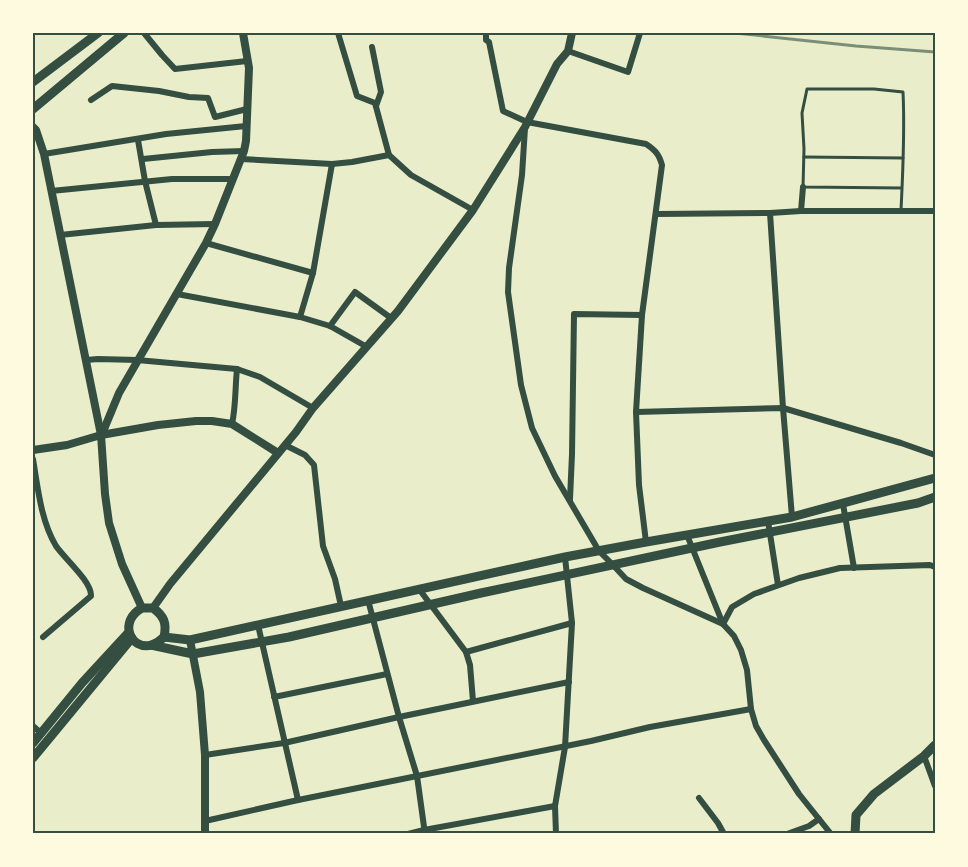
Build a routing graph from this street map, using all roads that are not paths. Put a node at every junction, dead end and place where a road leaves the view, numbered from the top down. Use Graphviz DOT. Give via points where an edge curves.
graph roads {
  1 [pos="98,33"];
  2 [pos="124,33"];
  3 [pos="144,33"];
  4 [pos="243,33"];
  5 [pos="338,33"];
  6 [pos="486,33"];
  7 [pos="572,33"];
  8 [pos="640,33"];
  9 [pos="372,47"];
  10 [pos="568,51"];
  11 [pos="248,61"];
  12 [pos="33,82"];
  13 [pos="92,100"];
  14 [pos="376,106"];
  15 [pos="33,109"];
  16 [pos="247,109"];
  17 [pos="526,124"];
  18 [pos="246,126"];
  19 [pos="33,127"];
  20 [pos="138,140"];
  21 [pos="44,154"];
  22 [pos="242,155"];
  23 [pos="389,155"];
  24 [pos="804,157"];
  25 [pos="903,158"];
  26 [pos="143,159"];
  27 [pos="332,164"];
  28 [pos="233,179"];
  29 [pos="145,181"];
  30 [pos="803,187"];
  31 [pos="902,188"];
  32 [pos="51,191"];
  33 [pos="473,210"];
  34 [pos="801,211"];
  35 [pos="901,211"];
  36 [pos="935,211"];
  37 [pos="770,213"];
  38 [pos="656,214"];
  39 [pos="215,224"];
  40 [pos="156,225"];
  41 [pos="60,235"];
  42 [pos="206,243"];
  43 [pos="313,273"];
  44 [pos="177,294"];
  45 [pos="642,315"];
  46 [pos="300,317"];
  47 [pos="391,318"];
  48 [pos="330,326"];
  49 [pos="367,347"];
  50 [pos="86,360"];
  51 [pos="137,360"];
  52 [pos="237,369"];
  53 [pos="313,408"];
  54 [pos="783,408"];
  55 [pos="636,412"];
  56 [pos="232,424"];
  57 [pos="101,435"];
  58 [pos="285,445"];
  59 [pos="33,450"];
  60 [pos="278,453"];
  61 [pos="935,455"];
  62 [pos="33,459"];
  63 [pos="935,478"];
  64 [pos="935,497"];
  65 [pos="570,499"];
  66 [pos="843,504"];
  67 [pos="792,518"];
  68 [pos="845,518"];
  69 [pos="768,521"];
  70 [pos="770,533"];
  71 [pos="687,535"];
  72 [pos="646,542"];
  73 [pos="693,548"];
  74 [pos="599,551"];
  75 [pos="565,558"];
  76 [pos="613,565"];
  77 [pos="935,567"];
  78 [pos="854,568"];
  79 [pos="566,575"];
  80 [pos="778,585"];
  81 [pos="419,589"];
  82 [pos="368,600"];
  83 [pos="430,604"];
  84 [pos="341,606"];
  85 [pos="142,608"];
  86 [pos="153,608"];
  87 [pos="372,618"];
  88 [pos="572,623"];
  89 [pos="723,624"];
  90 [pos="258,625"];
  91 [pos="130,635"];
  92 [pos="43,637"];
  93 [pos="164,637"];
  94 [pos="190,640"];
  95 [pos="262,642"];
  96 [pos="151,645"];
  97 [pos="466,652"];
  98 [pos="193,654"];
  99 [pos="387,674"];
  100 [pos="569,682"];
  101 [pos="274,697"];
  102 [pos="473,702"];
  103 [pos="751,709"];
  104 [pos="399,717"];
  105 [pos="33,726"];
  106 [pos="41,733"];
  107 [pos="33,743"];
  108 [pos="284,743"];
  109 [pos="935,745"];
  110 [pos="565,747"];
  111 [pos="205,755"];
  112 [pos="924,756"];
  113 [pos="33,758"];
  114 [pos="417,776"];
  115 [pos="935,786"];
  116 [pos="699,798"];
  117 [pos="297,800"];
  118 [pos="555,806"];
  119 [pos="819,819"];
  120 [pos="205,821"];
  121 [pos="424,832"];
  122 [pos="205,834"];
  123 [pos="408,834"];
  124 [pos="556,834"];
  125 [pos="724,834"];
  126 [pos="787,834"];
  127 [pos="831,834"];
  128 [pos="855,834"];
  1 -- 12 [label="main road"];
  2 -- 15 [label="main road"];
  3 -- 11 [label="street" via="175,69"];
  4 -- 11 [label="street"];
  5 -- 14 [label="street" via="357,96"];
  6 -- 17 [label="street" via="503,111"];
  7 -- 10 [label="street"];
  8 -- 10 [label="street" via="628,72"];
  9 -- 14 [label="street" via="381,92"];
  10 -- 17 [label="street" via="557,64"];
  11 -- 16 [label="street"];
  13 -- 16 [label="street" via="112,86 208,98 215,117"];
  14 -- 23 [label="street"];
  16 -- 18 [label="street"];
  17 -- 33 [label="street"];
  17 -- 38 [label="street" via="646,144 655,149 662,165"];
  17 -- 65 [label="street" via="509,268 510,316 532,428"];
  18 -- 20 [label="street"];
  18 -- 22 [label="street"];
  19 -- 21 [label="street"];
  20 -- 21 [label="street"];
  20 -- 26 [label="street"];
  21 -- 32 [label="street"];
  22 -- 26 [label="street" via="212,152"];
  22 -- 27 [label="street"];
  22 -- 28 [label="street"];
  23 -- 27 [label="street"];
  23 -- 33 [label="street" via="411,175"];
  24 -- 25 [label="lane"];
  24 -- 25 [label="lane" via="802,112 807,89 874,89 903,92"];
  24 -- 30 [label="lane"];
  25 -- 31 [label="lane"];
  26 -- 29 [label="street"];
  27 -- 43 [label="street"];
  28 -- 29 [label="street"];
  28 -- 39 [label="street"];
  29 -- 32 [label="street"];
  29 -- 40 [label="street"];
  30 -- 31 [label="lane"];
  30 -- 34 [label="street"];
  31 -- 35 [label="lane"];
  32 -- 41 [label="street"];
  33 -- 47 [label="street"];
  34 -- 35 [label="street"];
  34 -- 37 [label="street"];
  35 -- 36 [label="street"];
  37 -- 38 [label="street"];
  37 -- 54 [label="street"];
  38 -- 45 [label="street"];
  39 -- 40 [label="street"];
  39 -- 42 [label="street"];
  40 -- 41 [label="street"];
  41 -- 50 [label="street"];
  42 -- 43 [label="street"];
  42 -- 44 [label="street"];
  43 -- 46 [label="street"];
  44 -- 46 [label="street"];
  44 -- 51 [label="street"];
  45 -- 55 [label="street"];
  45 -- 65 [label="street" via="574,314"];
  46 -- 48 [label="street"];
  47 -- 48 [label="street" via="355,292"];
  47 -- 49 [label="street"];
  48 -- 49 [label="street"];
  49 -- 53 [label="street"];
  50 -- 51 [label="street"];
  50 -- 57 [label="street"];
  51 -- 52 [label="street"];
  51 -- 57 [label="street"];
  52 -- 53 [label="street" via="260,377"];
  52 -- 56 [label="street"];
  53 -- 58 [label="street"];
  54 -- 55 [label="street"];
  54 -- 61 [label="street"];
  54 -- 67 [label="street"];
  55 -- 72 [label="street"];
  56 -- 57 [label="street" via="196,421"];
  56 -- 60 [label="street"];
  57 -- 59 [label="street"];
  57 -- 85 [label="street" via="109,523"];
  58 -- 60 [label="street"];
  58 -- 84 [label="street" via="305,455 314,465 323,546"];
  60 -- 86 [label="street"];
  62 -- 92 [label="street" via="49,534 92,592"];
  63 -- 66 [label="main road"];
  64 -- 68 [label="main road"];
  65 -- 74 [label="street"];
  66 -- 67 [label="main road"];
  66 -- 68 [label="street"];
  67 -- 69 [label="main road"];
  68 -- 70 [label="main road"];
  68 -- 78 [label="street"];
  69 -- 70 [label="street"];
  69 -- 71 [label="main road"];
  70 -- 73 [label="main road"];
  70 -- 80 [label="street"];
  71 -- 72 [label="main road"];
  71 -- 73 [label="street"];
  72 -- 74 [label="main road"];
  73 -- 76 [label="main road"];
  73 -- 89 [label="street"];
  74 -- 75 [label="main road"];
  74 -- 76 [label="street"];
  75 -- 79 [label="street"];
  75 -- 81 [label="main road"];
  76 -- 79 [label="main road"];
  76 -- 89 [label="street" via="626,579"];
  77 -- 78 [label="street"];
  78 -- 80 [label="street" via="840,568"];
  79 -- 83 [label="main road"];
  79 -- 88 [label="street"];
  80 -- 89 [label="street" via="732,607"];
  81 -- 82 [label="main road"];
  81 -- 83 [label="street"];
  82 -- 84 [label="main road"];
  82 -- 87 [label="street"];
  83 -- 87 [label="main road"];
  83 -- 97 [label="street"];
  84 -- 90 [label="main road"];
  85 -- 86 [label="main road"];
  85 -- 91 [label="main road" via="131,617"];
  86 -- 93 [label="main road" via="165,621"];
  87 -- 95 [label="main road"];
  87 -- 99 [label="street"];
  88 -- 97 [label="street"];
  88 -- 100 [label="street"];
  89 -- 103 [label="street" via="741,650"];
  90 -- 94 [label="main road"];
  90 -- 95 [label="street"];
  91 -- 96 [label="main road" via="137,642"];
  91 -- 106 [label="main road" via="82,683"];
  91 -- 113 [label="main road"];
  93 -- 94 [label="main road"];
  93 -- 96 [label="main road"];
  94 -- 98 [label="street"];
  95 -- 98 [label="main road"];
  95 -- 101 [label="street"];
  96 -- 98 [label="main road"];
  97 -- 102 [label="street"];
  98 -- 111 [label="street"];
  99 -- 101 [label="street"];
  99 -- 104 [label="street"];
  100 -- 102 [label="street"];
  100 -- 110 [label="street"];
  101 -- 108 [label="street"];
  102 -- 104 [label="street"];
  103 -- 110 [label="street"];
  103 -- 119 [label="street" via="764,740"];
  104 -- 108 [label="street"];
  104 -- 114 [label="street"];
  105 -- 106 [label="street"];
  106 -- 107 [label="main road"];
  108 -- 111 [label="street"];
  108 -- 117 [label="street"];
  109 -- 112 [label="main road"];
  110 -- 114 [label="street"];
  110 -- 118 [label="street"];
  111 -- 120 [label="street"];
  112 -- 115 [label="street"];
  112 -- 128 [label="main road" via="874,794 856,814"];
  114 -- 117 [label="street"];
  114 -- 121 [label="street"];
  116 -- 125 [label="street"];
  117 -- 120 [label="street"];
  118 -- 121 [label="street"];
  118 -- 124 [label="street"];
  119 -- 126 [label="street"];
  119 -- 127 [label="street"];
  120 -- 122 [label="street"];
  121 -- 123 [label="street"];
}
